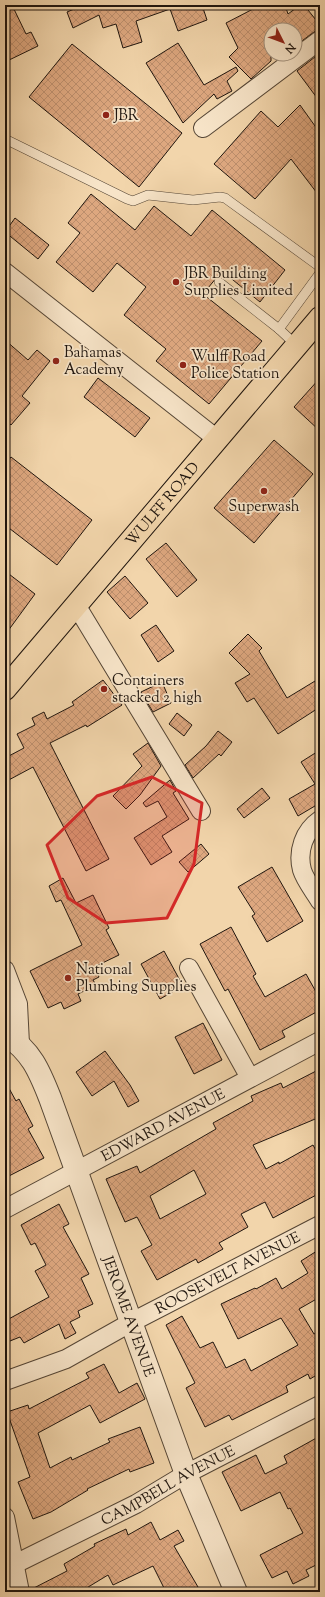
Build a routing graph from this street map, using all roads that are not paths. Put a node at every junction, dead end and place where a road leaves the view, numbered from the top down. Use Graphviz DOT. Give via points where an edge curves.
graph roads {
  1 [pos="320,40"];
  2 [pos="203,128"];
  3 [pos="5,139"];
  4 [pos="320,267"];
  5 [pos="5,272"];
  6 [pos="320,273"];
  7 [pos="218,282"];
  8 [pos="320,318"];
  9 [pos="279,329"];
  10 [pos="296,345"];
  11 [pos="217,439"];
  12 [pos="76,605"];
  13 [pos="5,689"];
  14 [pos="201,811"];
  15 [pos="320,820"];
  16 [pos="320,900"];
  17 [pos="189,968"];
  18 [pos="5,970"];
  19 [pos="12,1039"];
  20 [pos="320,1041"];
  21 [pos="250,1078"];
  22 [pos="76,1172"];
  23 [pos="5,1209"];
  24 [pos="320,1225"];
  25 [pos="130,1322"];
  26 [pos="5,1381"];
  27 [pos="320,1405"];
  28 [pos="186,1474"];
  29 [pos="5,1517"];
  30 [pos="15,1564"];
  31 [pos="20,1592"];
  32 [pos="236,1592"];
  1 -- 2 [label="street"];
  3 -- 4 [label="lane" via="127,200 133,201 148,195 193,200 225,198"];
  5 -- 11 [label="street"];
  6 -- 9 [label="lane"];
  7 -- 9 [label="lane"];
  8 -- 10 [label="main road, WULFF ROAD"];
  9 -- 10 [label="lane"];
  10 -- 11 [label="main road, WULFF ROAD"];
  11 -- 12 [label="main road, WULFF ROAD"];
  12 -- 13 [label="main road, WULFF ROAD"];
  12 -- 14 [label="street"];
  15 -- 16 [label="street" via="304,835 300,854 302,871"];
  17 -- 21 [label="street"];
  18 -- 19 [label="street, JEROME AVENUE" via="18,1004"];
  19 -- 22 [label="street, JEROME AVENUE" via="36,1065"];
  20 -- 21 [label="street, EDWARD AVENUE"];
  21 -- 22 [label="street, EDWARD AVENUE"];
  22 -- 23 [label="street, EDWARD AVENUE"];
  22 -- 25 [label="street, JEROME AVENUE"];
  24 -- 25 [label="street, ROOSEVELT AVENUE"];
  25 -- 26 [label="street, ROOSEVELT AVENUE" via="66,1359"];
  25 -- 28 [label="street, JEROME AVENUE"];
  27 -- 28 [label="street, CAMPBELL AVENUE"];
  28 -- 30 [label="street, CAMPBELL AVENUE" via="136,1504"];
  28 -- 32 [label="street, JEROME AVENUE"];
  29 -- 30 [label="street"];
  30 -- 31 [label="street"];
}
